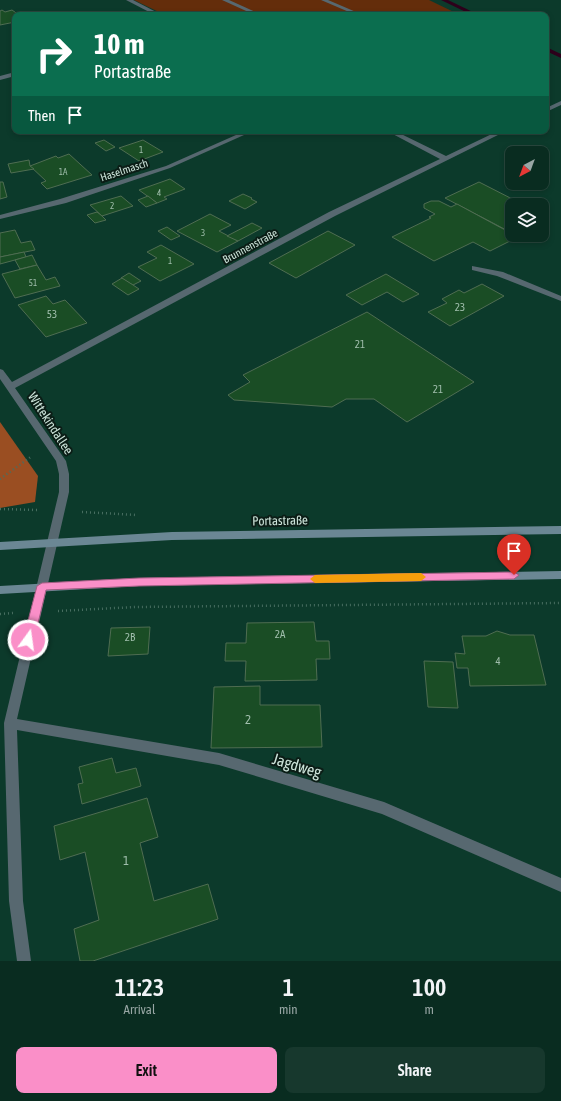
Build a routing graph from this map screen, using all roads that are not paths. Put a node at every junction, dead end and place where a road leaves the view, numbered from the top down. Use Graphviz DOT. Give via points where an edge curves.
graph roads {
  1 [pos="129,0"];
  2 [pos="225,0"];
  3 [pos="324,0"];
  4 [pos="153,12"];
  5 [pos="252,12"];
  6 [pos="353,12"];
  7 [pos="12,75"];
  8 [pos="0,78"];
  9 [pos="561,103"];
  10 [pos="549,109"];
  11 [pos="243,134"];
  12 [pos="396,134"];
  13 [pos="497,134"];
  14 [pos="446,159"];
  15 [pos="0,217"];
  16 [pos="475,268"];
  17 [pos="561,299"];
  18 [pos="0,372"];
  19 [pos="10,387"];
  20 [pos="561,530"];
  21 [pos="52,542"];
  22 [pos="0,546"];
  23 [pos="561,574"];
  24 [pos="42,586"];
  25 [pos="0,590"];
  26 [pos="10,723"];
  27 [pos="561,885"];
  28 [pos="24,961"];
  1 -- 4 [label="street"];
  2 -- 5 [label="street"];
  3 -- 6 [label="street"];
  7 -- 8 [label="street"];
  9 -- 10 [label="street"];
  11 -- 15 [label="street, Haselmasch" via="168,167 63,202"];
  12 -- 14 [label="street"];
  13 -- 14 [label="street, Brunnenstraße"];
  14 -- 19 [label="street, Brunnenstraße" via="332,214"];
  16 -- 17 [label="street" via="500,274"];
  18 -- 19 [label="street, Wittekindallee"];
  19 -- 21 [label="street, Wittekindallee" via="62,462 64,492"];
  20 -- 21 [label="main road, Portastraße" via="172,536"];
  21 -- 22 [label="main road, Portastraße"];
  21 -- 24 [label="street, Wittekindallee"];
  23 -- 24 [label="main road"];
  24 -- 25 [label="main road"];
  24 -- 26 [label="street, Wittekindallee"];
  26 -- 27 [label="street, Jagdweg" via="227,761 384,808"];
  26 -- 28 [label="street, Wittekindallee" via="16,901"];
}
